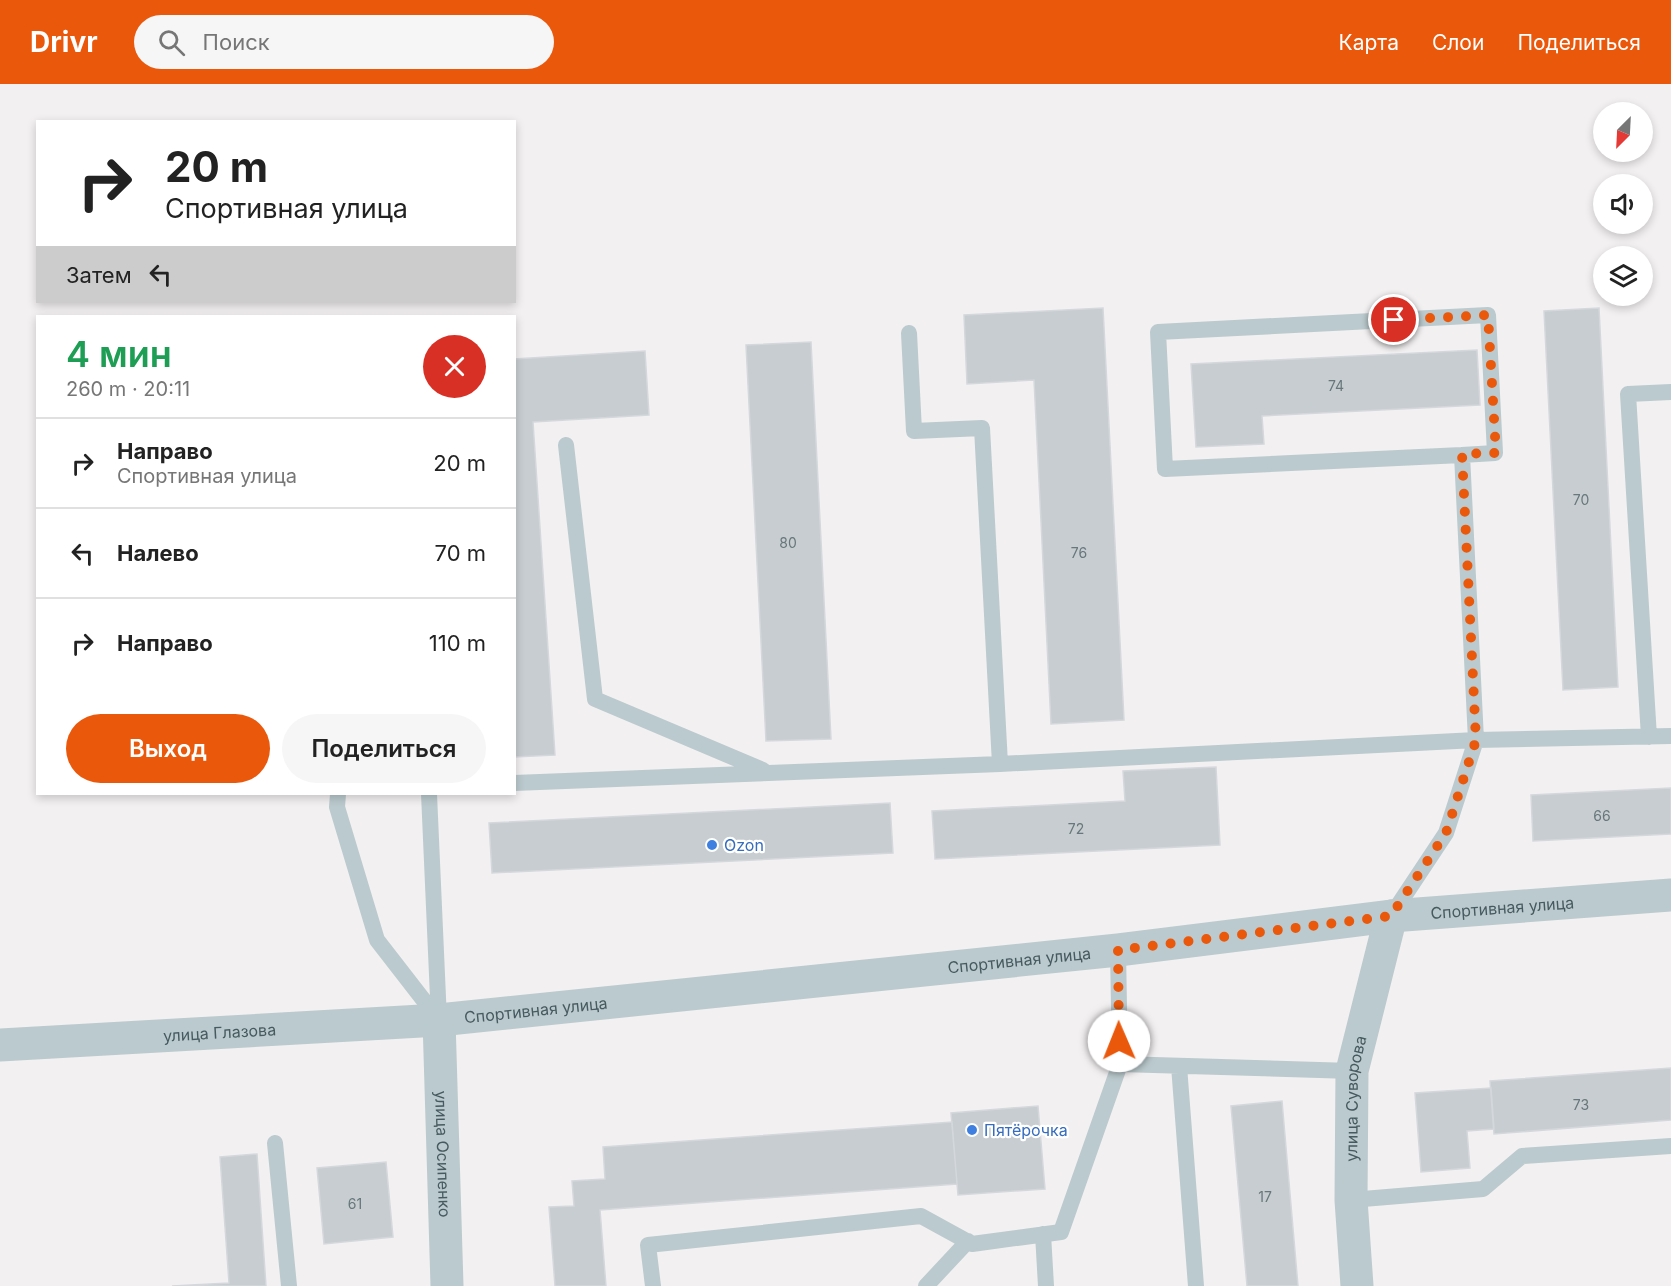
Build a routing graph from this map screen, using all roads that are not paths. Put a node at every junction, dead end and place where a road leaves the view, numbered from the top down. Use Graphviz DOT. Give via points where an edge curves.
graph roads {
  1 [pos="909,333"];
  2 [pos="1671,392"];
  3 [pos="566,445"];
  4 [pos="1462,454"];
  5 [pos="1671,736"];
  6 [pos="1649,737"];
  7 [pos="1476,740"];
  8 [pos="1000,764"];
  9 [pos="769,772"];
  10 [pos="516,783"];
  11 [pos="338,795"];
  12 [pos="429,795"];
  13 [pos="1671,896"];
  14 [pos="1391,916"];
  15 [pos="1118,950"];
  16 [pos="439,1020"];
  17 [pos="0,1046"];
  18 [pos="1120,1064"];
  19 [pos="1179,1066"];
  20 [pos="1352,1071"];
  21 [pos="275,1143"];
  22 [pos="1671,1146"];
  23 [pos="1351,1200"];
  24 [pos="1043,1234"];
  25 [pos="968,1241"];
  26 [pos="289,1286"];
  27 [pos="447,1286"];
  28 [pos="653,1286"];
  29 [pos="926,1286"];
  30 [pos="1046,1286"];
  31 [pos="1196,1286"];
  32 [pos="1358,1286"];
  1 -- 8 [label="lane" via="914,431 982,428"];
  2 -- 6 [label="lane" via="1628,394"];
  3 -- 9 [label="lane" via="595,699"];
  4 -- 4 [label="lane" via="1496,453 1488,315 1158,332 1165,469"];
  4 -- 7 [label="lane"];
  5 -- 6 [label="lane"];
  6 -- 7 [label="lane"];
  7 -- 8 [label="lane"];
  7 -- 14 [label="lane" via="1446,833"];
  8 -- 9 [label="lane"];
  9 -- 10 [label="lane"];
  11 -- 16 [label="lane" via="337,807 377,939"];
  12 -- 16 [label="lane"];
  13 -- 14 [label="street, Спортивная улица"];
  14 -- 15 [label="street, Спортивная улица"];
  14 -- 20 [label="street, улица Суворова"];
  15 -- 16 [label="street, Спортивная улица"];
  15 -- 18 [label="lane"];
  16 -- 17 [label="street, улица Глазова"];
  16 -- 27 [label="street, улица Осипенко"];
  18 -- 19 [label="lane"];
  18 -- 24 [label="lane" via="1061,1232"];
  19 -- 20 [label="lane"];
  19 -- 31 [label="lane"];
  20 -- 23 [label="street, улица Суворова"];
  21 -- 26 [label="lane"];
  22 -- 23 [label="lane" via="1522,1156 1483,1189"];
  23 -- 32 [label="street, улица Суворова"];
  24 -- 25 [label="lane" via="972,1244"];
  24 -- 30 [label="lane"];
  25 -- 28 [label="lane" via="921,1216 648,1245"];
  25 -- 29 [label="lane"];
}
